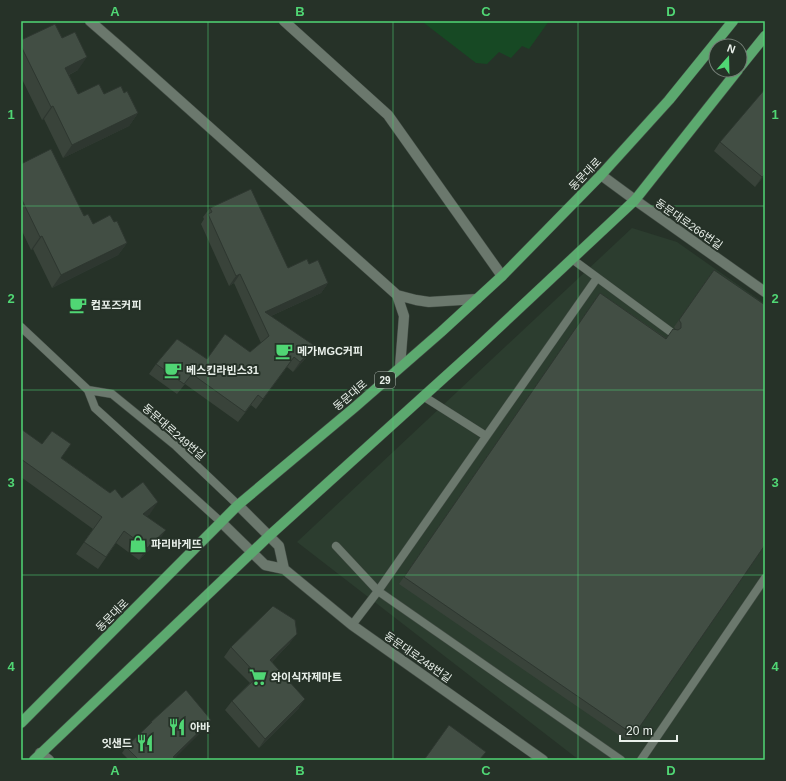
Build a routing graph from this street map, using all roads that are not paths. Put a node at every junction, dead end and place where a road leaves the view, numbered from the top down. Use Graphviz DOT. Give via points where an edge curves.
graph roads {
  1 [pos="90,21"];
  2 [pos="284,21"];
  3 [pos="733,21"];
  4 [pos="765,36"];
  5 [pos="748,57"];
  6 [pos="732,78"];
  7 [pos="601,175"];
  8 [pos="635,200"];
  9 [pos="572,259"];
  10 [pos="502,276"];
  11 [pos="597,278"];
  12 [pos="765,292"];
  13 [pos="398,295"];
  14 [pos="477,299"];
  15 [pos="21,327"];
  16 [pos="671,332"];
  17 [pos="400,367"];
  18 [pos="88,390"];
  19 [pos="423,396"];
  20 [pos="486,436"];
  21 [pos="238,505"];
  22 [pos="221,522"];
  23 [pos="270,536"];
  24 [pos="336,546"];
  25 [pos="252,553"];
  26 [pos="284,569"];
  27 [pos="765,578"];
  28 [pos="378,591"];
  29 [pos="352,625"];
  30 [pos="21,723"];
  31 [pos="37,756"];
  32 [pos="49,760"];
  33 [pos="543,760"];
  34 [pos="621,760"];
  35 [pos="641,760"];
  1 -- 13 [label="street"];
  2 -- 10 [label="street" via="388,114"];
  3 -- 7 [label="main road, 동문대로 / 29" via="669,100"];
  4 -- 5 [label="main road"];
  6 -- 8 [label="main road"];
  7 -- 8 [label="street, 동문대로266번길"];
  7 -- 10 [label="main road, 동문대로 / 29"];
  8 -- 9 [label="main road"];
  8 -- 12 [label="street, 동문대로266번길"];
  9 -- 11 [label="lane"];
  9 -- 19 [label="main road"];
  10 -- 14 [label="main road, 동문대로 / 29"];
  11 -- 16 [label="lane"];
  11 -- 20 [label="lane"];
  13 -- 14 [label="street" via="429,302"];
  13 -- 17 [label="street" via="404,316"];
  14 -- 17 [label="main road, 동문대로 / 29"];
  15 -- 18 [label="lane"];
  17 -- 21 [label="main road, 동문대로 / 29"];
  18 -- 21 [label="lane, 동문대로249번길" via="112,394 176,446"];
  18 -- 22 [label="lane" via="95,408"];
  19 -- 20 [label="lane"];
  19 -- 23 [label="main road"];
  20 -- 28 [label="lane"];
  21 -- 22 [label="main road, 동문대로 / 29"];
  21 -- 23 [label="street"];
  22 -- 25 [label="street, 동문대로248번길"];
  22 -- 30 [label="main road, 동문대로 / 29"];
  23 -- 25 [label="main road"];
  23 -- 26 [label="street" via="279,546"];
  24 -- 28 [label="lane"];
  25 -- 26 [label="street, 동문대로248번길" via="265,565"];
  25 -- 31 [label="main road"];
  26 -- 29 [label="street, 동문대로248번길"];
  27 -- 35 [label="lane"];
  28 -- 29 [label="lane"];
  28 -- 34 [label="lane"];
  29 -- 33 [label="street, 동문대로248번길"];
  31 -- 32 [label="street"];
}
